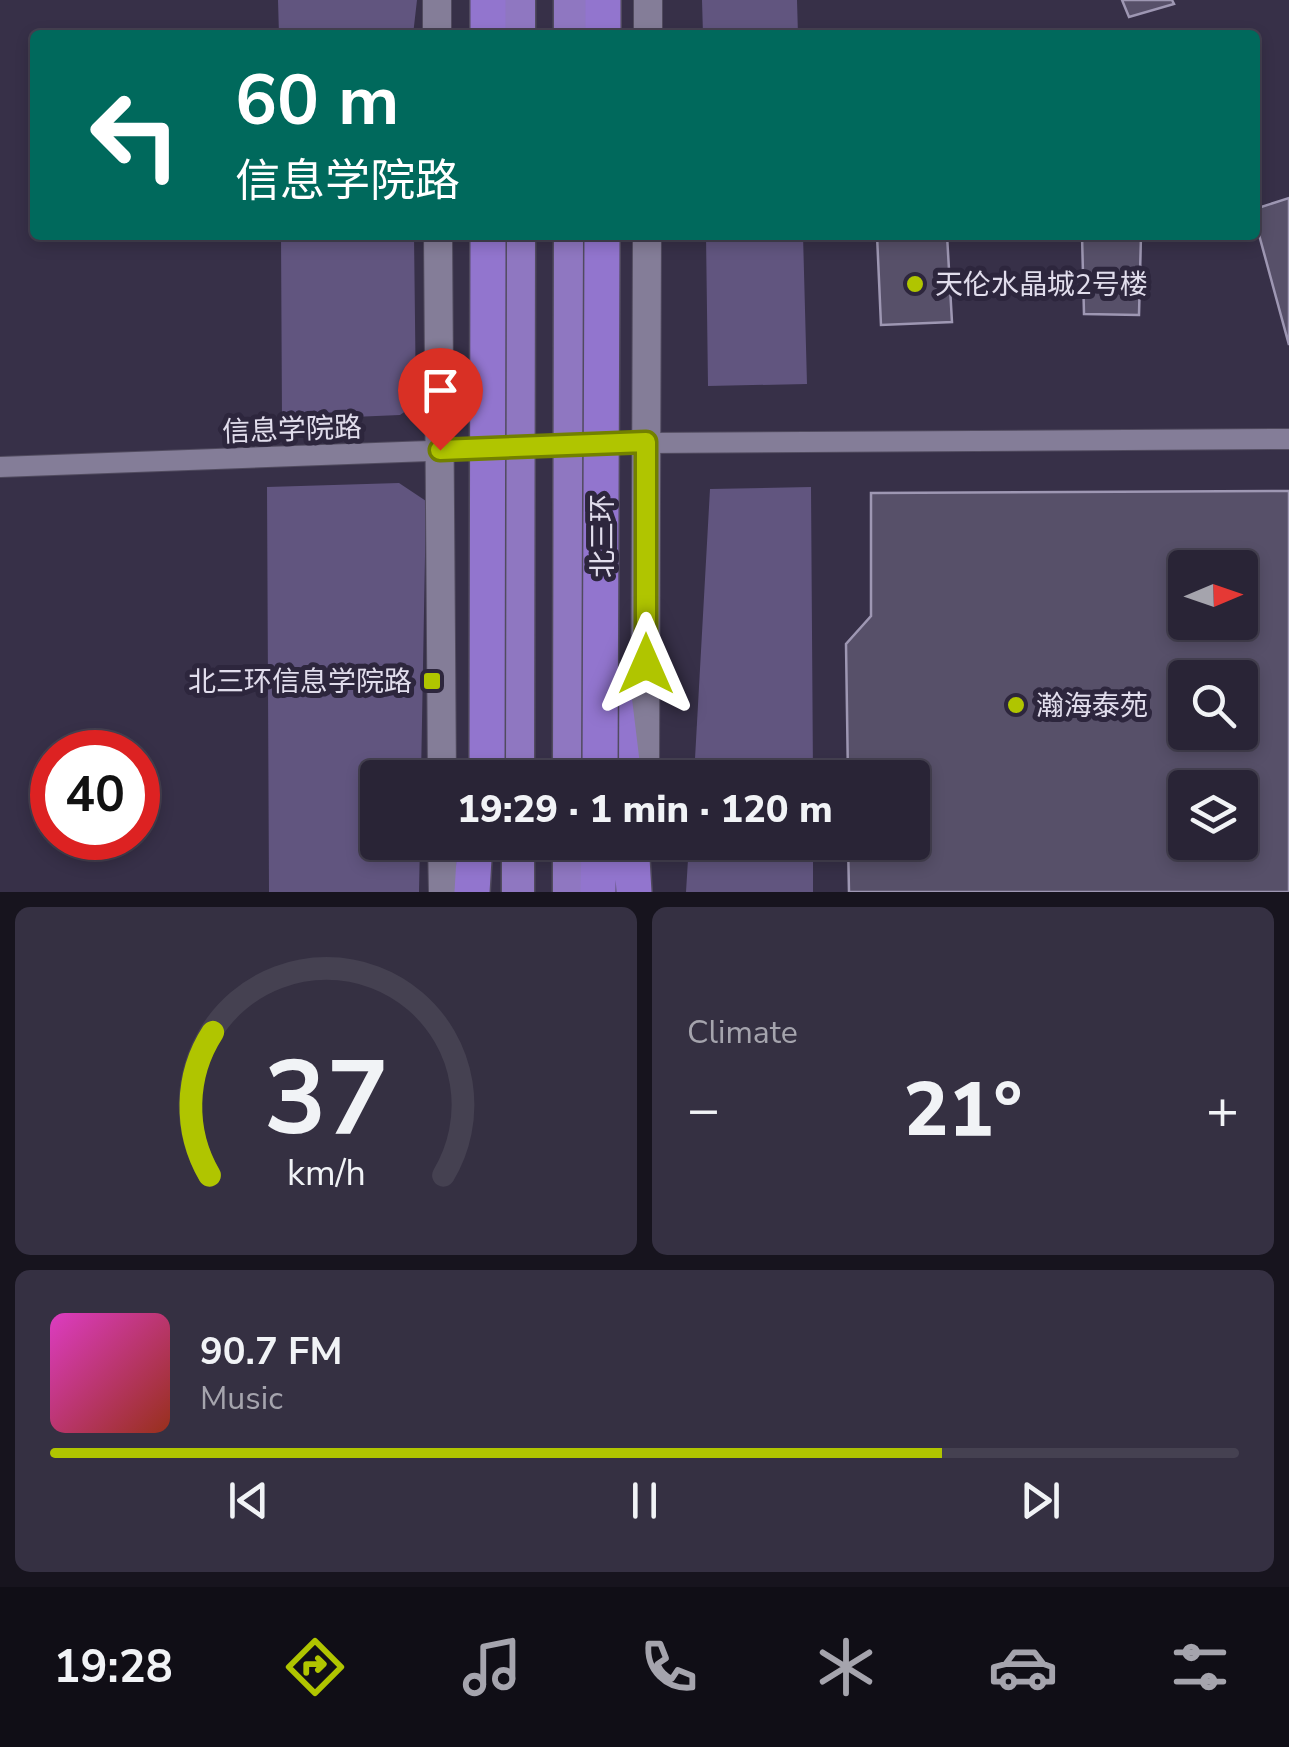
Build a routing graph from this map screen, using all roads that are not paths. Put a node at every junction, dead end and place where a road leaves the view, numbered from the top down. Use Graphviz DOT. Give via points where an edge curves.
graph roads {
  1 [pos="437,0"];
  2 [pos="488,0"];
  3 [pos="519,0"];
  4 [pos="570,0"];
  5 [pos="603,0"];
  6 [pos="648,0"];
  7 [pos="437,30"];
  8 [pos="488,30"];
  9 [pos="519,30"];
  10 [pos="570,30"];
  11 [pos="602,30"];
  12 [pos="648,30"];
  13 [pos="438,240"];
  14 [pos="488,240"];
  15 [pos="519,240"];
  16 [pos="570,240"];
  17 [pos="602,240"];
  18 [pos="647,240"];
  19 [pos="1289,439"];
  20 [pos="646,442"];
  21 [pos="570,446"];
  22 [pos="519,447"];
  23 [pos="440,450"];
  24 [pos="0,467"];
  25 [pos="602,590"];
  26 [pos="487,615"];
  27 [pos="442,760"];
  28 [pos="479,760"];
  29 [pos="487,760"];
  30 [pos="518,760"];
  31 [pos="569,760"];
  32 [pos="600,760"];
  33 [pos="622,760"];
  34 [pos="645,760"];
  35 [pos="442,860"];
  36 [pos="474,860"];
  37 [pos="487,860"];
  38 [pos="518,860"];
  39 [pos="569,860"];
  40 [pos="599,860"];
  41 [pos="632,860"];
  42 [pos="643,860"];
  43 [pos="443,892"];
  44 [pos="472,892"];
  45 [pos="487,892"];
  46 [pos="518,892"];
  47 [pos="568,892"];
  48 [pos="598,892"];
  49 [pos="634,892"];
  50 [pos="642,892"];
  1 -- 7 [label="street"];
  2 -- 8 [label="highway"];
  3 -- 9 [label="main road"];
  4 -- 10 [label="main road"];
  5 -- 11 [label="highway"];
  6 -- 12 [label="street"];
  13 -- 23 [label="street"];
  14 -- 26 [label="highway, bridge"];
  15 -- 22 [label="main road"];
  16 -- 21 [label="main road"];
  17 -- 25 [label="highway, 北三环, bridge"];
  18 -- 20 [label="street"];
  19 -- 20 [label="street, 信息学院路"];
  20 -- 21 [label="street, 信息学院路"];
  20 -- 34 [label="street"];
  21 -- 22 [label="street, 信息学院路"];
  21 -- 31 [label="main road"];
  22 -- 23 [label="street, 信息学院路"];
  22 -- 30 [label="main road"];
  23 -- 24 [label="street, 信息学院路"];
  23 -- 27 [label="street"];
  25 -- 32 [label="highway, 北三环, bridge"];
  25 -- 33 [label="highway, bridge"];
  26 -- 28 [label="highway, bridge"];
  26 -- 29 [label="highway, bridge"];
  35 -- 43 [label="street"];
  36 -- 44 [label="highway"];
  37 -- 45 [label="highway"];
  38 -- 46 [label="main road"];
  39 -- 47 [label="main road"];
  40 -- 48 [label="highway"];
  41 -- 49 [label="highway"];
  42 -- 50 [label="street"];
}
